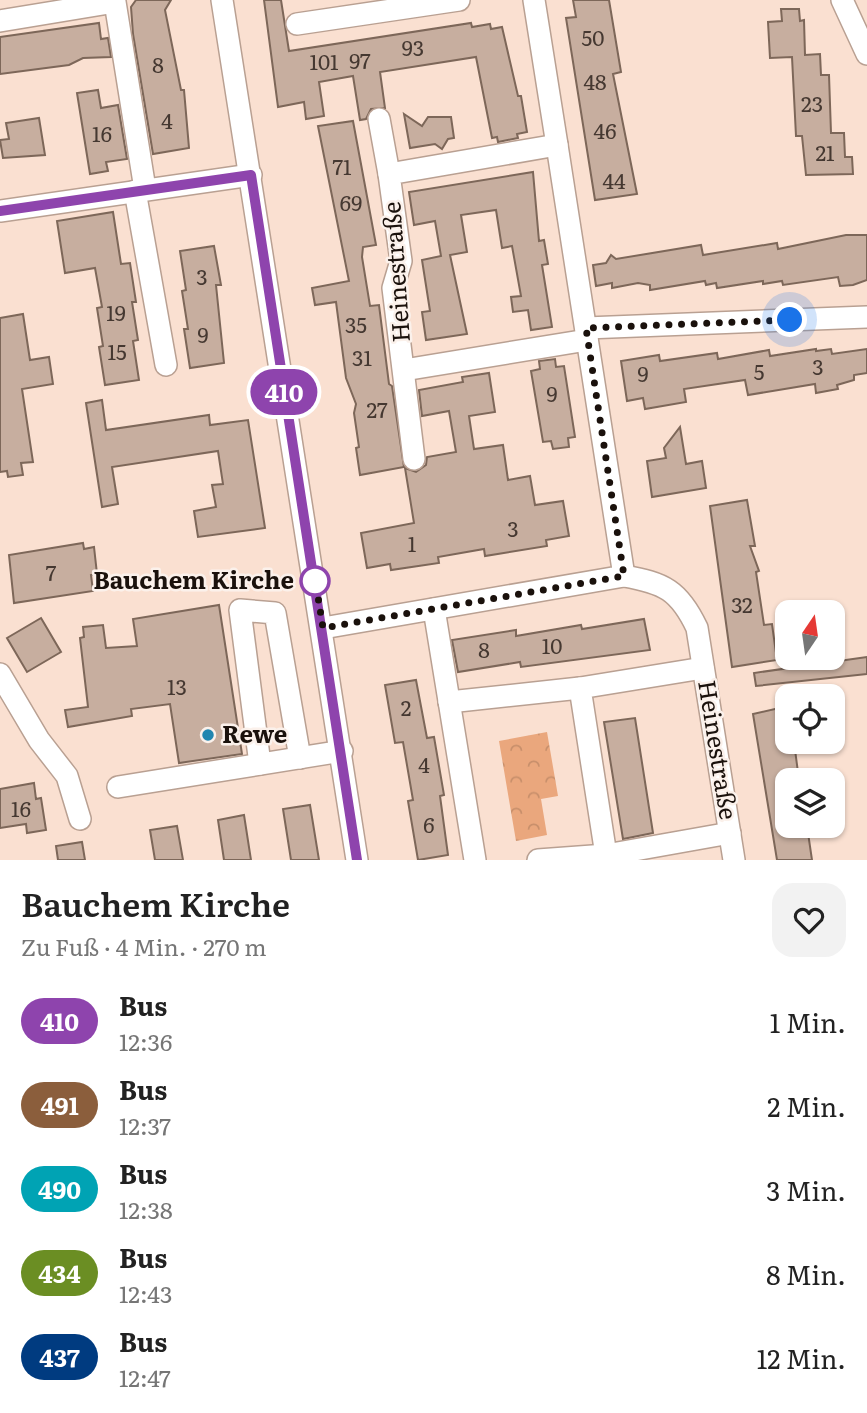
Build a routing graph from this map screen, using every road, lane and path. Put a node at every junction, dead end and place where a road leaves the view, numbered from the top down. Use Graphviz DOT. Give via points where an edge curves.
graph roads {
  1 [pos="222,0"];
  2 [pos="459,0"];
  3 [pos="534,0"];
  4 [pos="842,0"];
  5 [pos="0,21"];
  6 [pos="297,24"];
  7 [pos="865,44"];
  8 [pos="380,119"];
  9 [pos="557,145"];
  10 [pos="389,174"];
  11 [pos="251,175"];
  12 [pos="140,190"];
  13 [pos="0,211"];
  14 [pos="867,317"];
  15 [pos="587,334"];
  16 [pos="166,365"];
  17 [pos="404,370"];
  18 [pos="414,459"];
  19 [pos="624,576"];
  20 [pos="434,609"];
  21 [pos="323,628"];
  22 [pos="703,668"];
  23 [pos="0,674"];
  24 [pos="580,688"];
  25 [pos="449,702"];
  26 [pos="342,751"];
  27 [pos="300,758"];
  28 [pos="260,764"];
  29 [pos="118,787"];
  30 [pos="80,819"];
  31 [pos="730,833"];
  32 [pos="606,855"];
  33 [pos="636,855"];
  34 [pos="357,860"];
  35 [pos="475,860"];
  36 [pos="538,860"];
  37 [pos="734,860"];
  1 -- 11 [label="street"];
  2 -- 6 [label="street"];
  3 -- 9 [label="street"];
  4 -- 7 [label="street"];
  5 -- 12 [label="street" via="114,2"];
  8 -- 10 [label="street, Heinestraße"];
  9 -- 10 [label="street, Heinestraße"];
  9 -- 15 [label="street"];
  10 -- 17 [label="street, Heinestraße" via="401,261 393,288"];
  11 -- 12 [label="street"];
  11 -- 21 [label="street"];
  12 -- 13 [label="street"];
  12 -- 16 [label="street"];
  14 -- 15 [label="street, Heinestraße"];
  15 -- 17 [label="street, Heinestraße"];
  15 -- 19 [label="street"];
  17 -- 18 [label="street, Heinestraße"];
  19 -- 20 [label="street, Heinestraße"];
  19 -- 22 [label="street, Heinestraße" via="659,583 677,596 697,628"];
  20 -- 21 [label="street, Heinestraße"];
  20 -- 25 [label="street"];
  21 -- 26 [label="street"];
  22 -- 24 [label="street, Heinestraße"];
  22 -- 31 [label="street, Heinestraße"];
  23 -- 30 [label="street" via="30,709 39,740 67,776"];
  24 -- 25 [label="street, Heinestraße"];
  24 -- 32 [label="street"];
  25 -- 35 [label="street"];
  26 -- 27 [label="street"];
  26 -- 34 [label="street"];
  27 -- 28 [label="street"];
  27 -- 28 [label="street" via="275,613 240,610"];
  28 -- 29 [label="street"];
  31 -- 33 [label="street, Heinestraße"];
  31 -- 37 [label="street, Heinestraße"];
  32 -- 33 [label="street, Heinestraße"];
  32 -- 36 [label="street, Heinestraße"];
}
